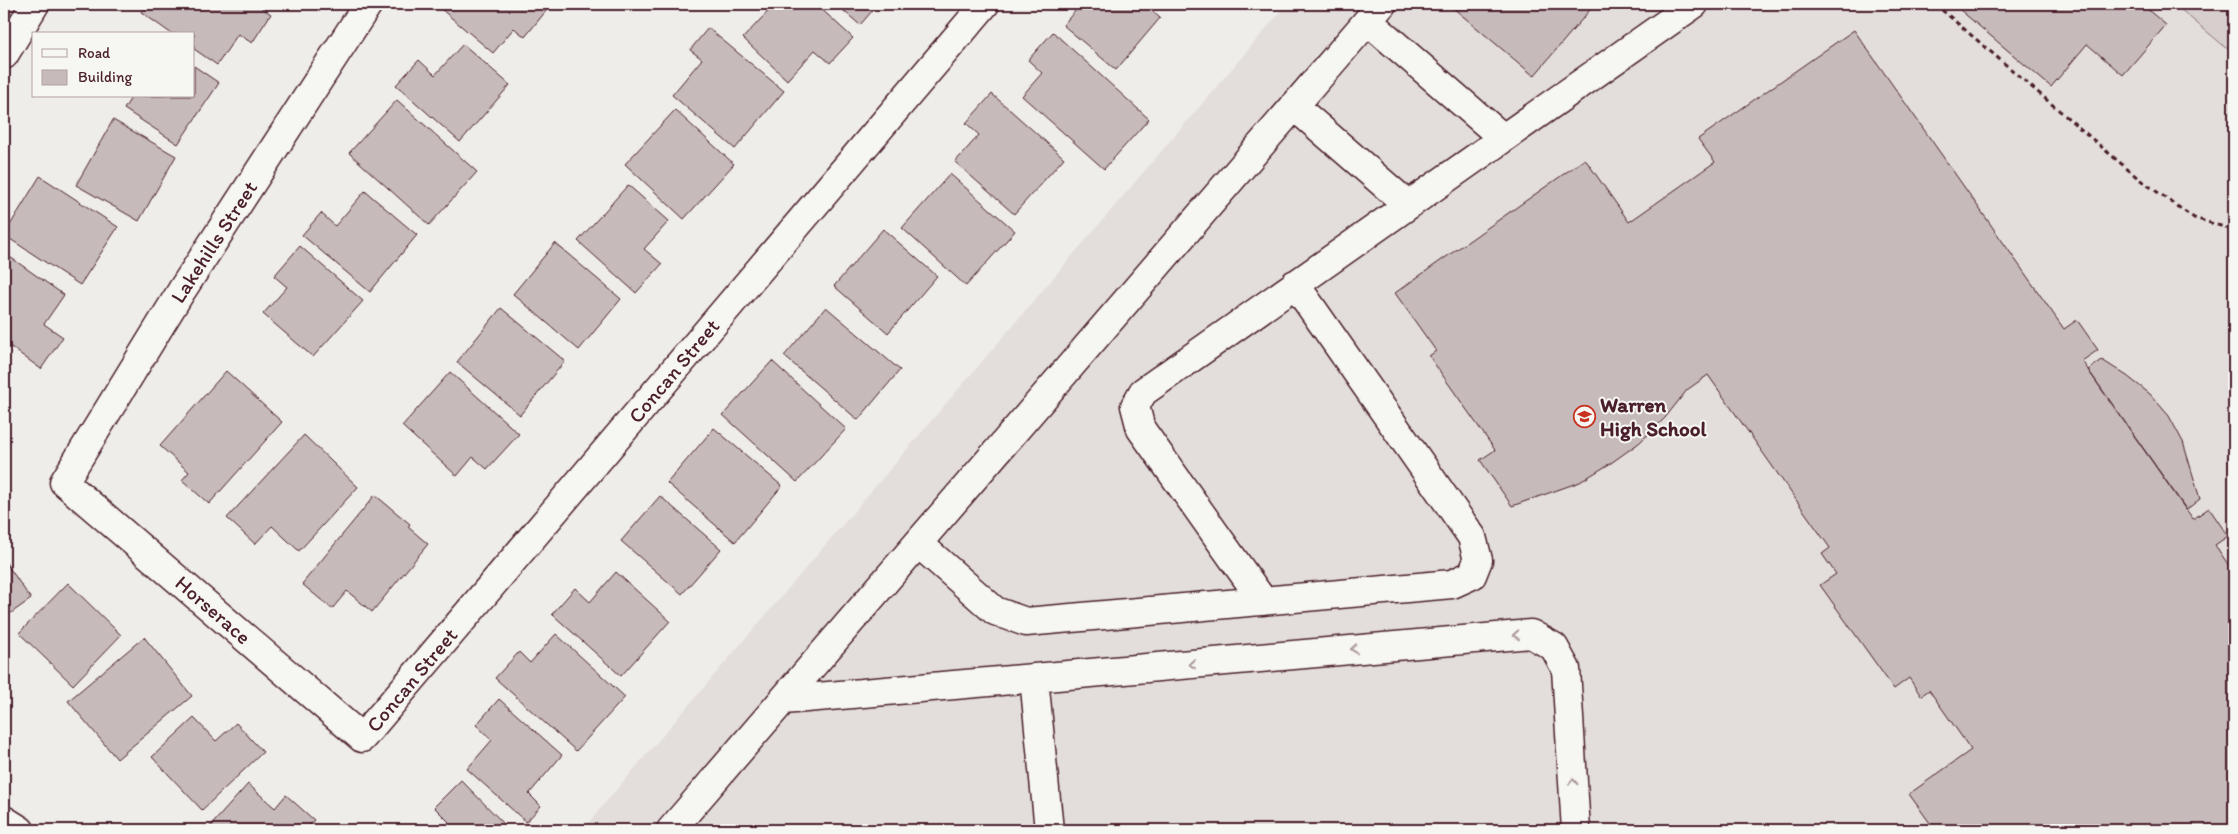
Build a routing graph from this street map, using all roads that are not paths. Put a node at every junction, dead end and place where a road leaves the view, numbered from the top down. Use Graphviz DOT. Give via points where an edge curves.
graph roads {
  1 [pos="35,4"];
  2 [pos="368,4"];
  3 [pos="985,4"];
  4 [pos="1694,4"];
  5 [pos="1375,12"];
  6 [pos="4,55"];
  7 [pos="1294,106"];
  8 [pos="1503,138"];
  9 [pos="1408,205"];
  10 [pos="1295,284"];
  11 [pos="64,482"];
  12 [pos="918,543"];
  13 [pos="1263,601"];
  14 [pos="1034,678"];
  15 [pos="783,700"];
  16 [pos="362,738"];
  17 [pos="4,820"];
  18 [pos="20,830"];
  19 [pos="671,830"];
  20 [pos="1050,830"];
  21 [pos="1576,830"];
  1 -- 6 [label="street"];
  2 -- 11 [label="street, Lakehills Street" via="182,290"];
  3 -- 16 [label="street, Concan Street"];
  4 -- 8 [label="street"];
  5 -- 7 [label="street"];
  5 -- 8 [label="street"];
  7 -- 9 [label="street"];
  7 -- 12 [label="street"];
  8 -- 9 [label="street"];
  9 -- 10 [label="street"];
  10 -- 13 [label="street" via="1143,392 1135,406 1141,429"];
  10 -- 13 [label="street" via="1472,537 1478,560 1472,575 1452,584"];
  11 -- 16 [label="street, Horserace"];
  12 -- 13 [label="street" via="995,611 1026,622"];
  12 -- 15 [label="street"];
  14 -- 15 [label="street"];
  14 -- 20 [label="street"];
  21 -- 14 [label="street, one-way" via="1566,669 1554,647 1531,634"];
  15 -- 19 [label="street"];
  17 -- 18 [label="street"];
}
